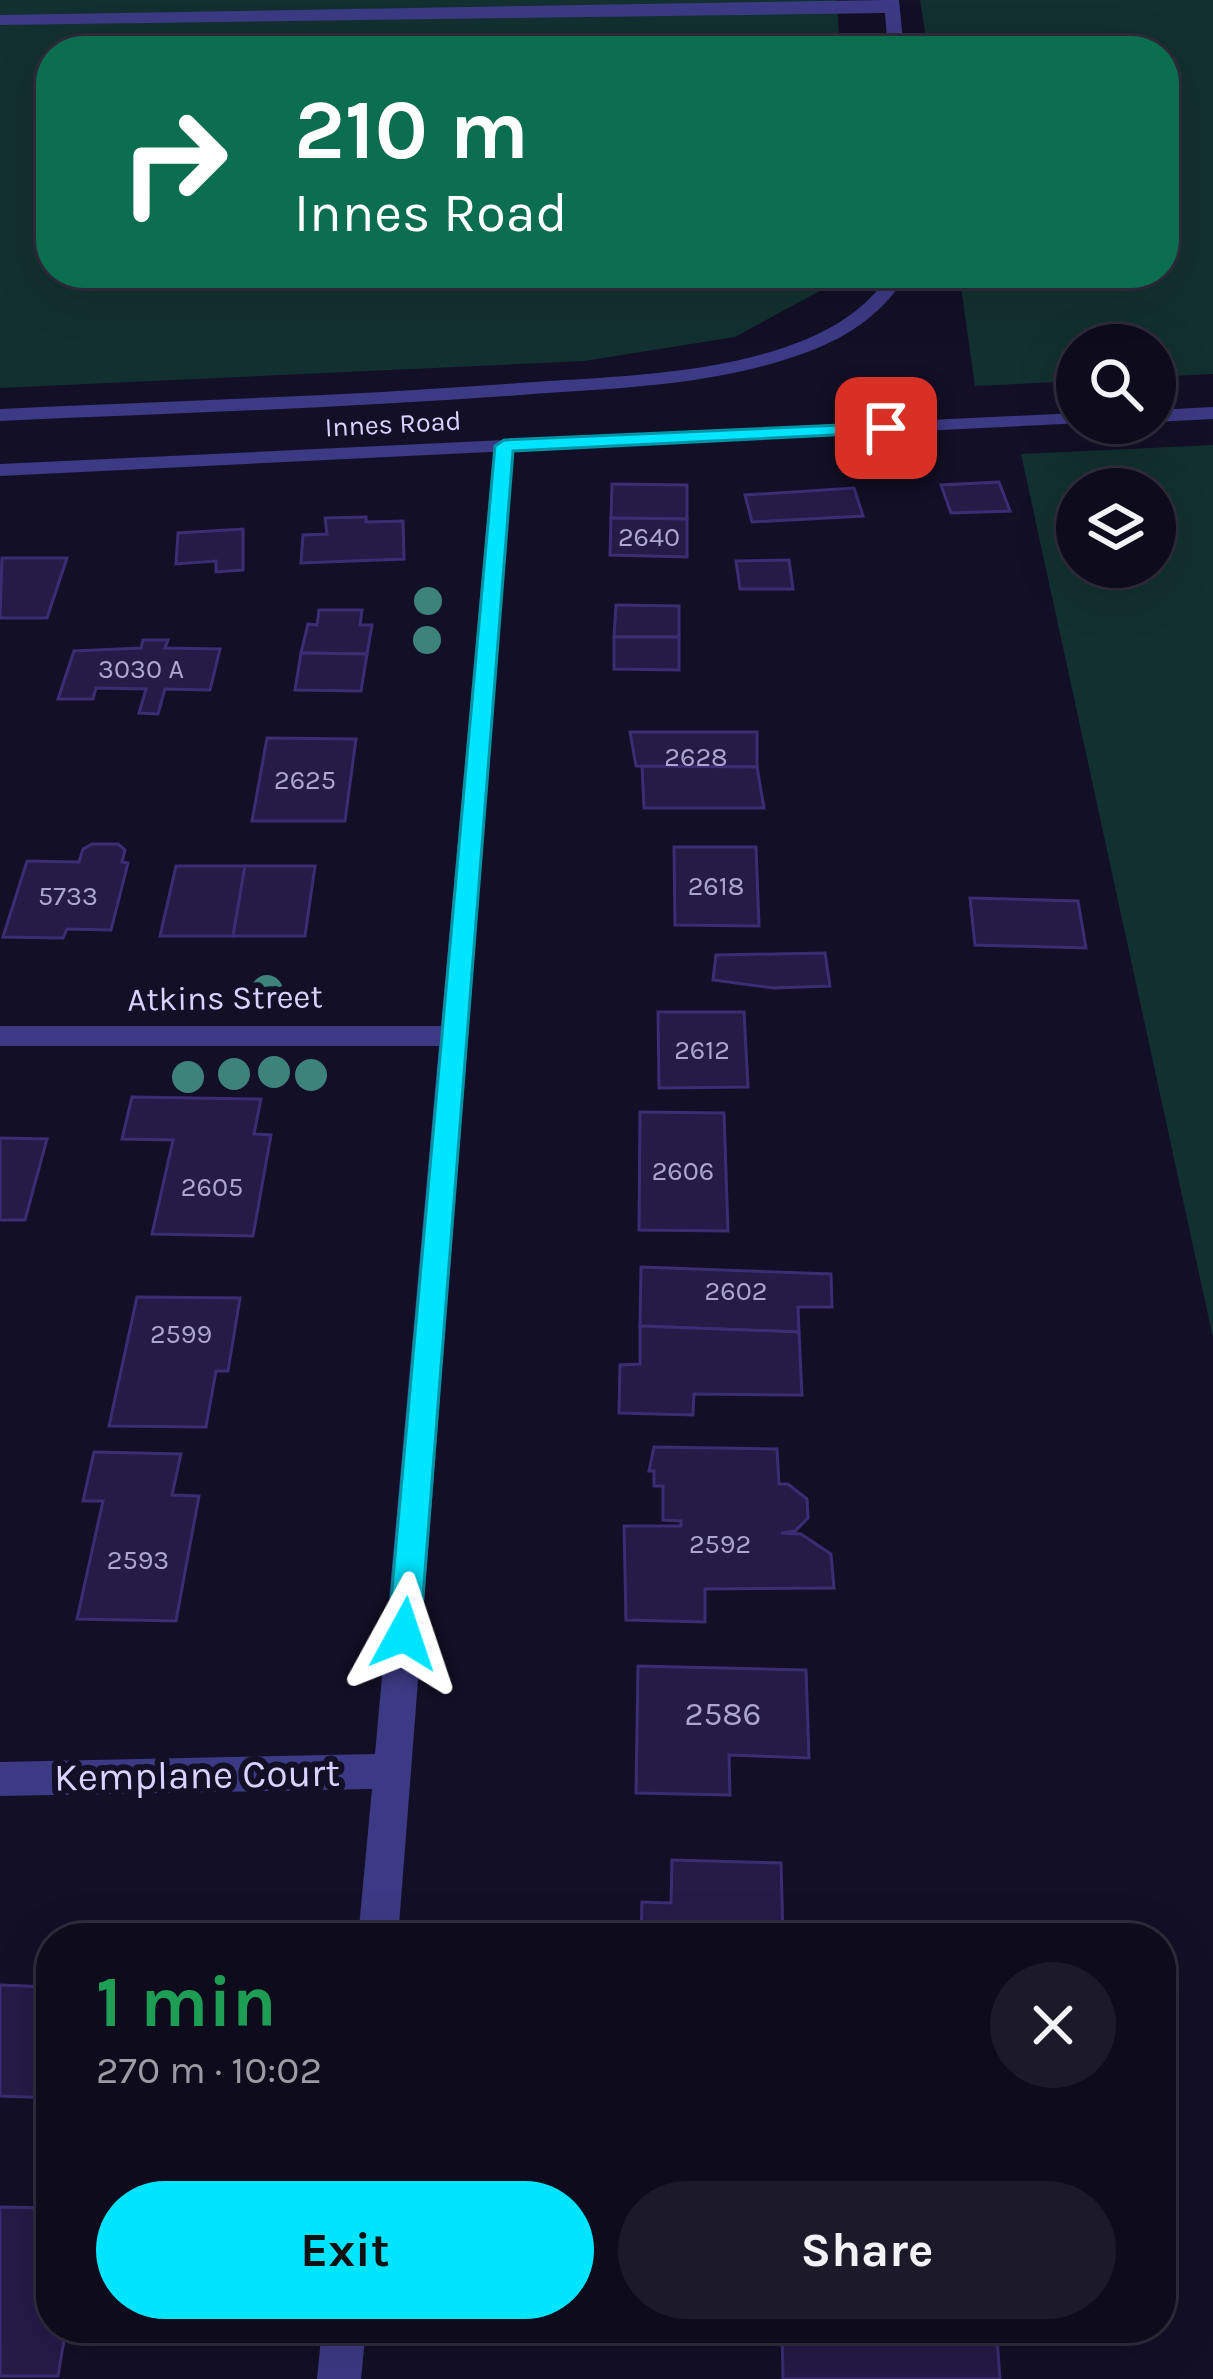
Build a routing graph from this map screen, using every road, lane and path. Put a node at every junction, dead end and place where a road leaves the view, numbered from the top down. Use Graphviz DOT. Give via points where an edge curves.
graph roads {
  1 [pos="891,4"];
  2 [pos="0,20"];
  3 [pos="894,36"];
  4 [pos="892,288"];
  5 [pos="1213,413"];
  6 [pos="0,415"];
  7 [pos="1176,415"];
  8 [pos="1056,420"];
  9 [pos="504,446"];
  10 [pos="0,470"];
  11 [pos="0,1036"];
  12 [pos="451,1036"];
  13 [pos="393,1771"];
  14 [pos="0,1779"];
  15 [pos="379,1923"];
  16 [pos="343,2343"];
  17 [pos="339,2379"];
  1 -- 2 [label="street"];
  1 -- 3 [label="street"];
  4 -- 6 [label="street" via="841,329 770,358 678,377"];
  5 -- 7 [label="street"];
  8 -- 9 [label="street, Innes Road"];
  9 -- 10 [label="street, Innes Road"];
  9 -- 12 [label="street"];
  11 -- 12 [label="street, Atkins Street"];
  12 -- 13 [label="street"];
  13 -- 14 [label="street, Kemplane Court"];
  13 -- 15 [label="street"];
  16 -- 17 [label="street"];
}
